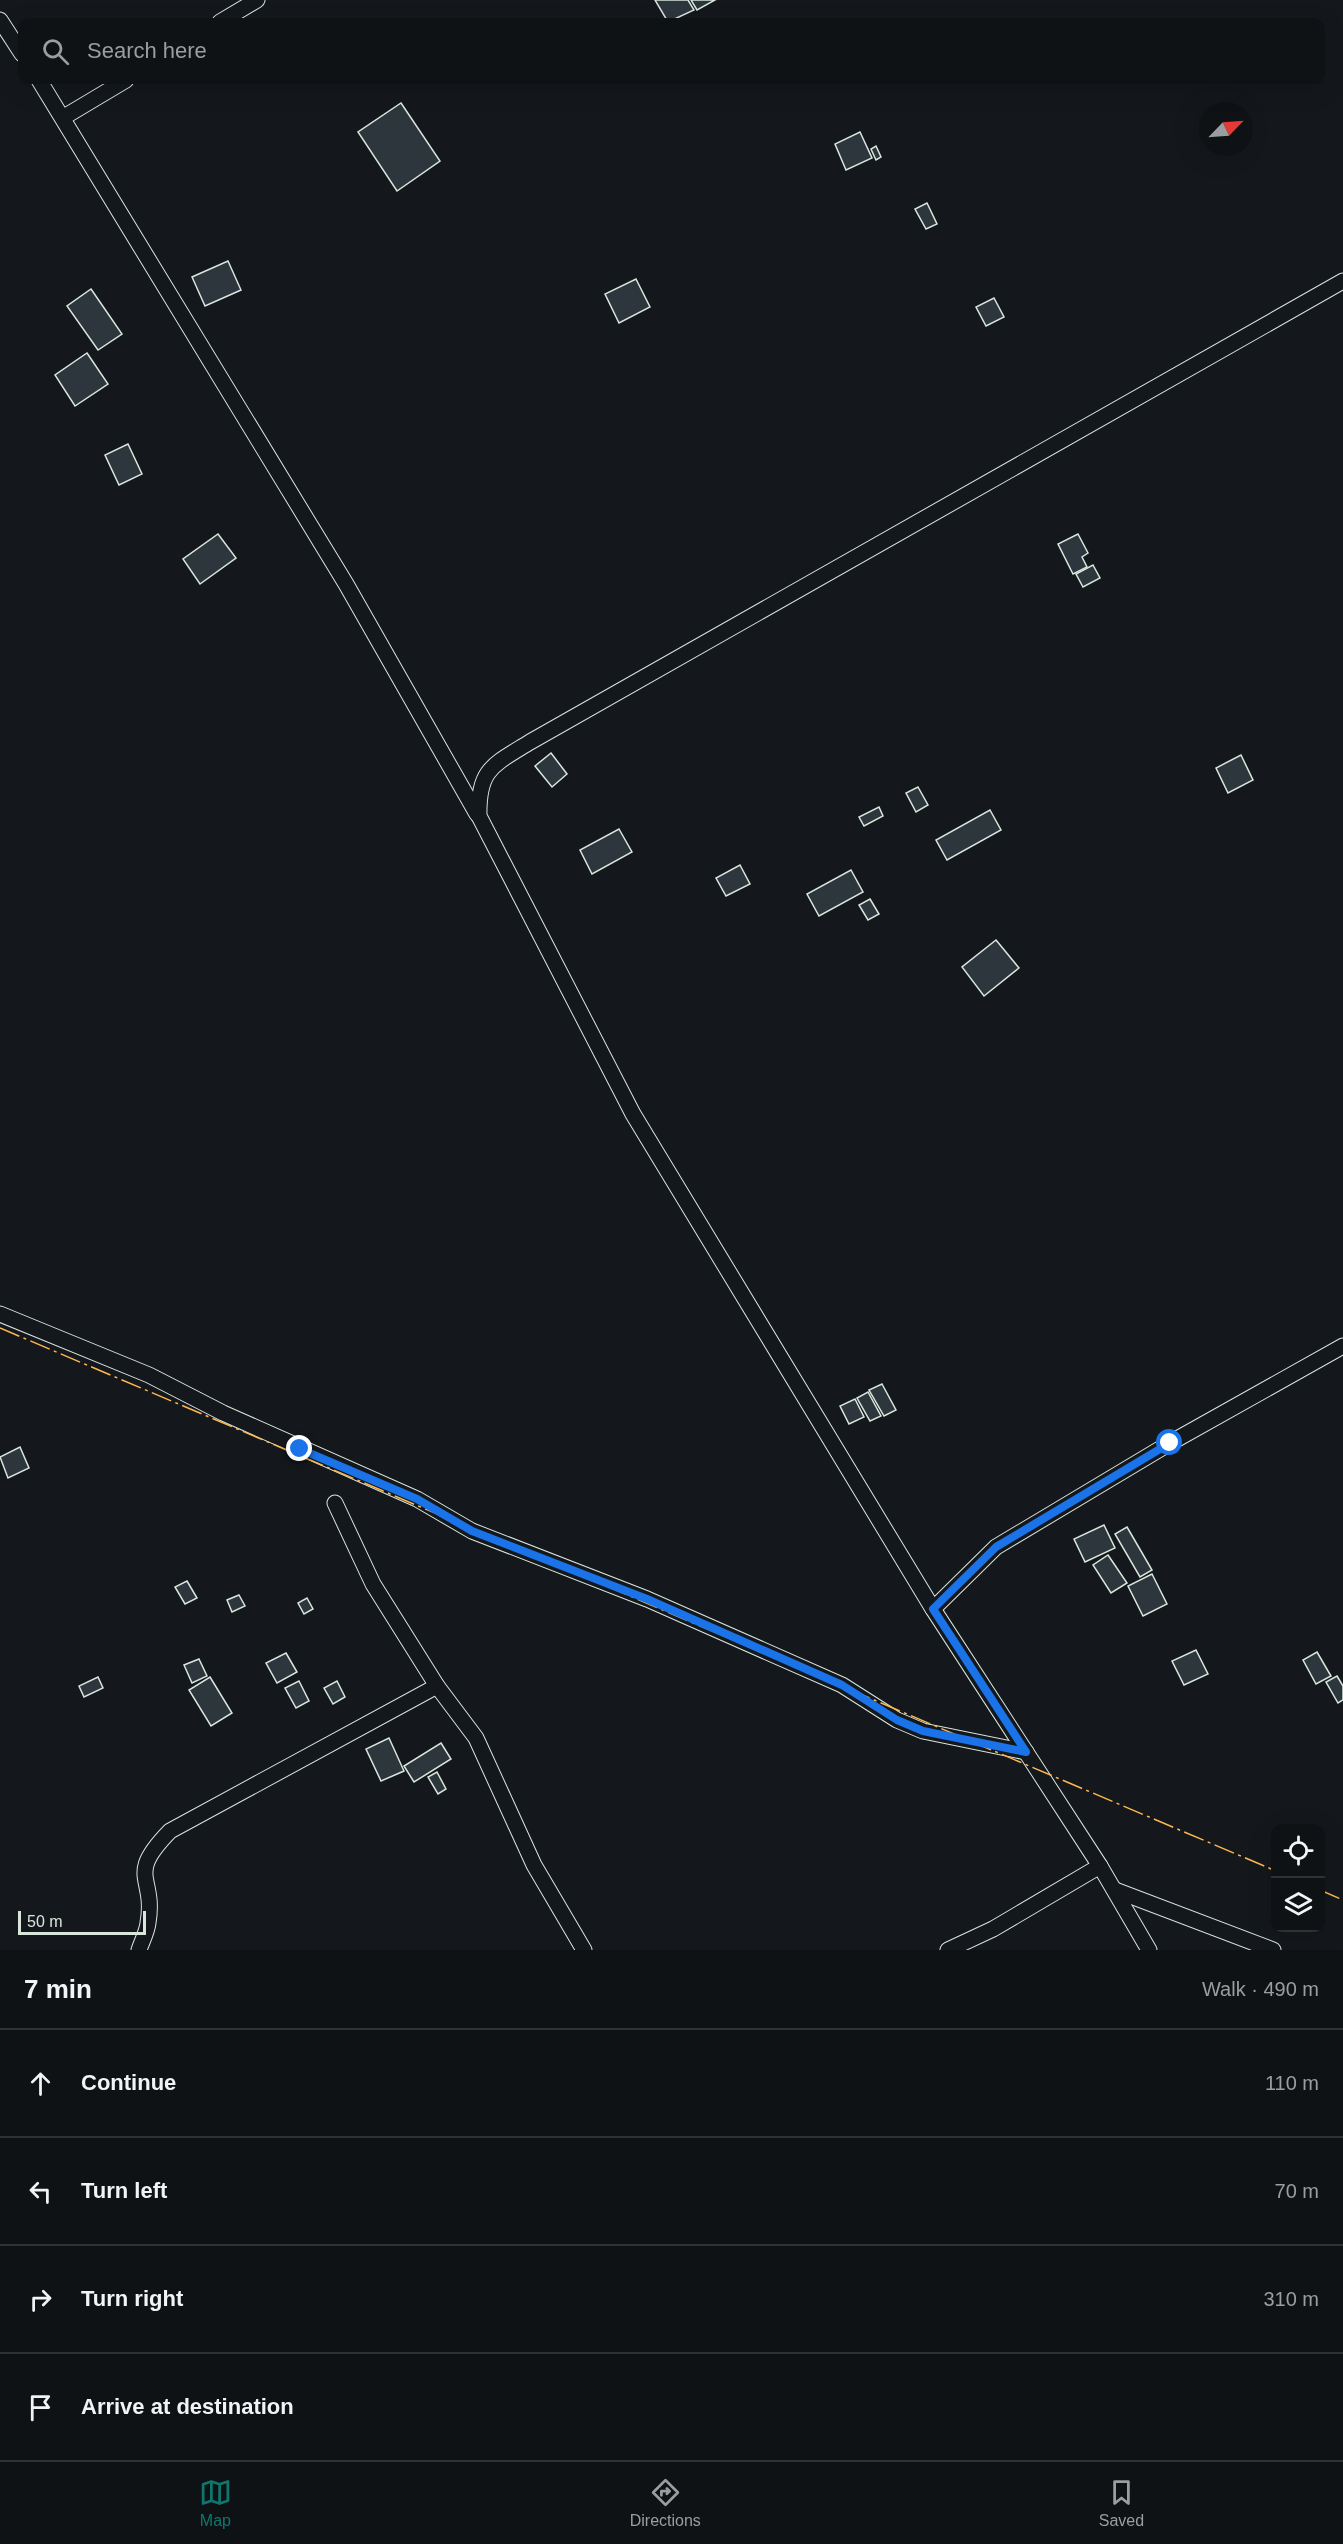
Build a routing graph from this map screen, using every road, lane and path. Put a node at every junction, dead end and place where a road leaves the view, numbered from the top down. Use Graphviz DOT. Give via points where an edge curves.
graph roads {
  1 [pos="256,0"];
  2 [pos="227,18"];
  3 [pos="0,20"];
  4 [pos="18,48"];
  5 [pos="42,84"];
  6 [pos="119,84"];
  7 [pos="64,117"];
  8 [pos="1343,281"];
  9 [pos="479,816"];
  10 [pos="0,1314"];
  11 [pos="1343,1346"];
  12 [pos="335,1503"];
  13 [pos="933,1609"];
  14 [pos="437,1686"];
  15 [pos="1026,1752"];
  16 [pos="1101,1866"];
  17 [pos="1115,1890"];
  18 [pos="139,1950"];
  19 [pos="584,1950"];
  20 [pos="948,1950"];
  21 [pos="1149,1950"];
  22 [pos="1273,1950"];
  1 -- 2 [label="street"];
  3 -- 4 [label="street"];
  5 -- 7 [label="street"];
  6 -- 7 [label="street"];
  7 -- 9 [label="street" via="346,584"];
  8 -- 9 [label="street" via="530,742 490,767 478,793"];
  9 -- 13 [label="street" via="633,1114"];
  10 -- 15 [label="street" via="150,1375 242,1422 417,1499 472,1531 647,1599 842,1685 897,1720 923,1731"];
  11 -- 13 [label="street" via="996,1547"];
  12 -- 14 [label="street" via="373,1584"];
  13 -- 15 [label="street"];
  14 -- 18 [label="street" via="170,1831 152,1850 143,1872 148,1922"];
  14 -- 19 [label="street" via="476,1738 534,1865"];
  15 -- 16 [label="street"];
  16 -- 17 [label="street"];
  16 -- 20 [label="street" via="993,1929"];
  17 -- 21 [label="street"];
  17 -- 22 [label="street"];
}
